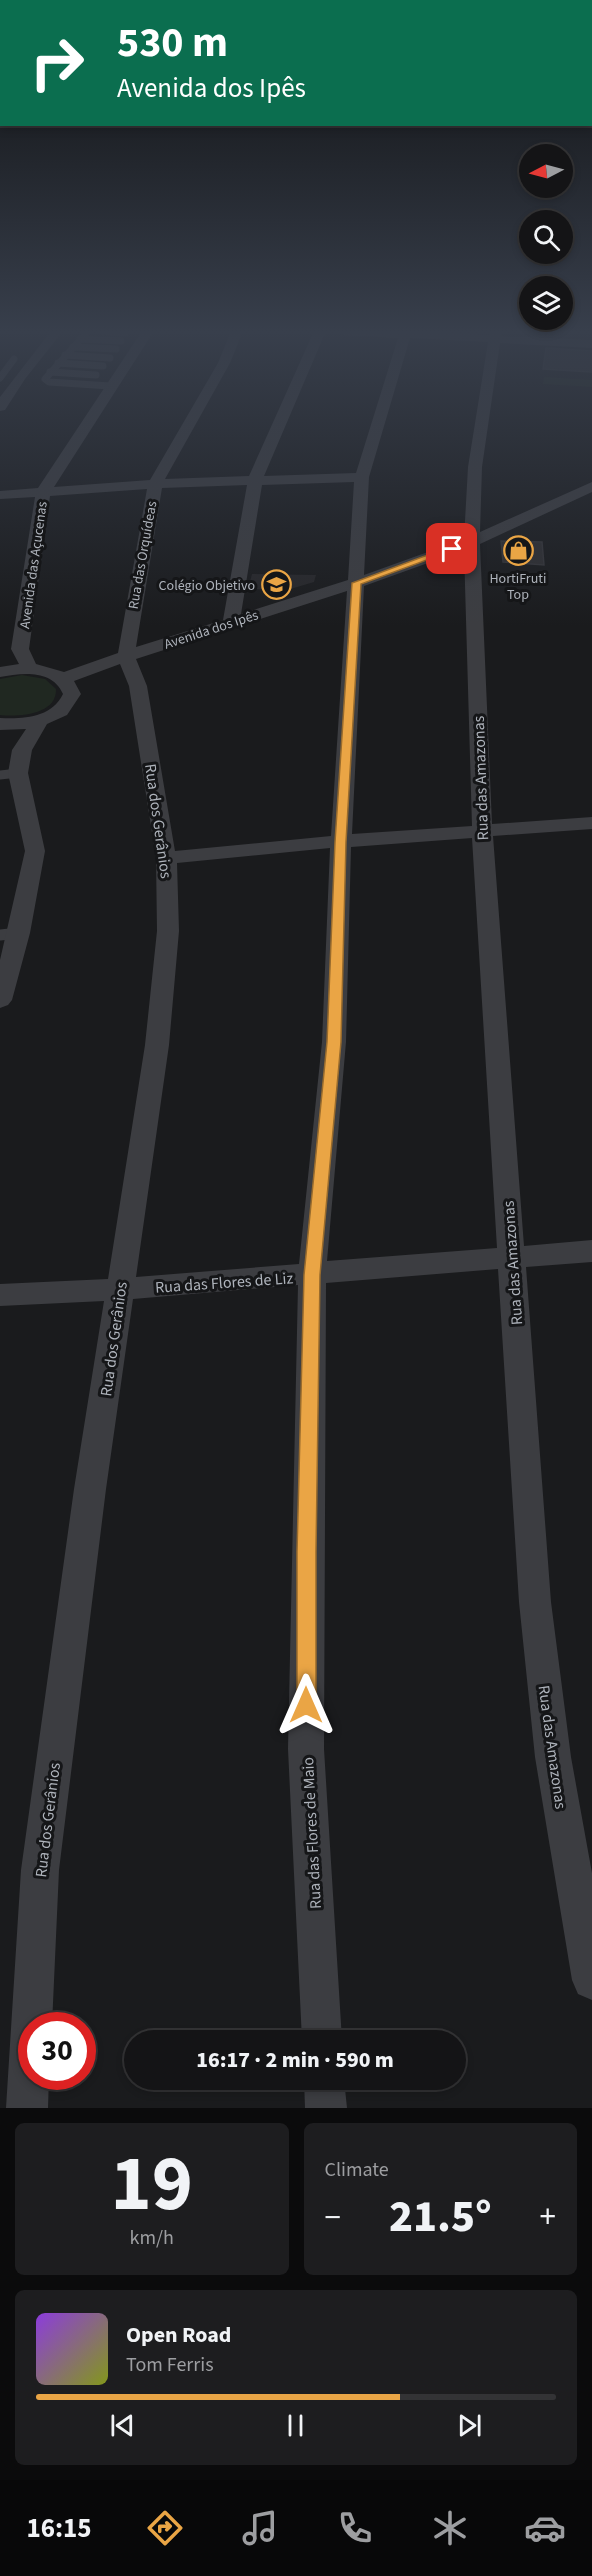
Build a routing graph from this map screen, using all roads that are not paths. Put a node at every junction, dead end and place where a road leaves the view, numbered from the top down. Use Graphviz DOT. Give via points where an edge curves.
graph roads {
  1 [pos="83,429"];
  2 [pos="186,429"];
  3 [pos="277,429"];
  4 [pos="377,429"];
  5 [pos="481,429"];
  6 [pos="362,477"];
  7 [pos="255,480"];
  8 [pos="155,484"];
  9 [pos="592,486"];
  10 [pos="43,492"];
  11 [pos="0,495"];
  12 [pos="472,542"];
  13 [pos="356,583"];
  14 [pos="231,622"];
  15 [pos="20,649"];
  16 [pos="126,656"];
  17 [pos="0,667"];
  18 [pos="30,669"];
  19 [pos="0,672"];
  20 [pos="63,679"];
  21 [pos="41,720"];
  22 [pos="0,724"];
  23 [pos="9,774"];
  24 [pos="592,823"];
  25 [pos="482,832"];
  26 [pos="341,842"];
  27 [pos="166,858"];
  28 [pos="10,934"];
  29 [pos="0,1000"];
  30 [pos="592,1251"];
  31 [pos="512,1258"];
  32 [pos="312,1275"];
  33 [pos="119,1289"];
  34 [pos="0,1294"];
  35 [pos="592,1980"];
  36 [pos="33,2012"];
  37 [pos="321,2030"];
  38 [pos="28,2090"];
  39 [pos="325,2090"];
  40 [pos="27,2108"];
  41 [pos="326,2108"];
  1 -- 10 [label="street, Avenida das Açucenas"];
  2 -- 8 [label="street, Rua das Orquídeas"];
  3 -- 7 [label="street"];
  4 -- 6 [label="street, Rua das Flores de Maio"];
  5 -- 12 [label="street, Rua das Amazonas"];
  6 -- 7 [label="street"];
  6 -- 13 [label="street, Rua das Flores de Maio"];
  7 -- 8 [label="street"];
  7 -- 14 [label="street"];
  8 -- 10 [label="street"];
  8 -- 16 [label="street, Rua das Orquídeas"];
  9 -- 12 [label="street, Avenida dos Ipês"];
  10 -- 11 [label="street"];
  10 -- 15 [label="street, Avenida das Açucenas"];
  12 -- 13 [label="street, Avenida dos Ipês"];
  12 -- 25 [label="street, Rua das Amazonas"];
  13 -- 14 [label="street, Avenida dos Ipês"];
  13 -- 26 [label="street, Rua das Flores de Maio"];
  14 -- 16 [label="street, Avenida dos Ipês"];
  15 -- 17 [label="street, Avenida das Açucenas"];
  15 -- 18 [label="street, Avenida das Açucenas"];
  16 -- 20 [label="street, Avenida dos Ipês"];
  16 -- 27 [label="street, Rua dos Gerânios" via="138,686"];
  18 -- 19 [label="street"];
  18 -- 20 [label="street"];
  20 -- 21 [label="street" via="70,686 69,702 53,716"];
  21 -- 22 [label="street"];
  21 -- 23 [label="street"];
  23 -- 28 [label="street" via="35,851"];
  24 -- 25 [label="street"];
  25 -- 26 [label="street"];
  25 -- 31 [label="street, Rua das Amazonas"];
  26 -- 27 [label="street"];
  26 -- 32 [label="street, Rua das Flores de Maio" via="334,1042"];
  27 -- 33 [label="street, Rua dos Gerânios" via="168,931 157,1045"];
  28 -- 29 [label="street"];
  30 -- 31 [label="street, Rua das Flores de Liz"];
  31 -- 32 [label="street, Rua das Flores de Liz"];
  31 -- 35 [label="street, Rua das Amazonas" via="535,1602 553,1757"];
  32 -- 33 [label="street, Rua das Flores de Liz"];
  32 -- 37 [label="street, Rua das Flores de Maio" via="306,1749"];
  33 -- 34 [label="street, Rua das Flores de Liz"];
  33 -- 36 [label="street, Rua dos Gerânios" via="40,1870"];
  38 -- 40 [label="street, Rua dos Gerânios"];
  39 -- 41 [label="street"];
}
